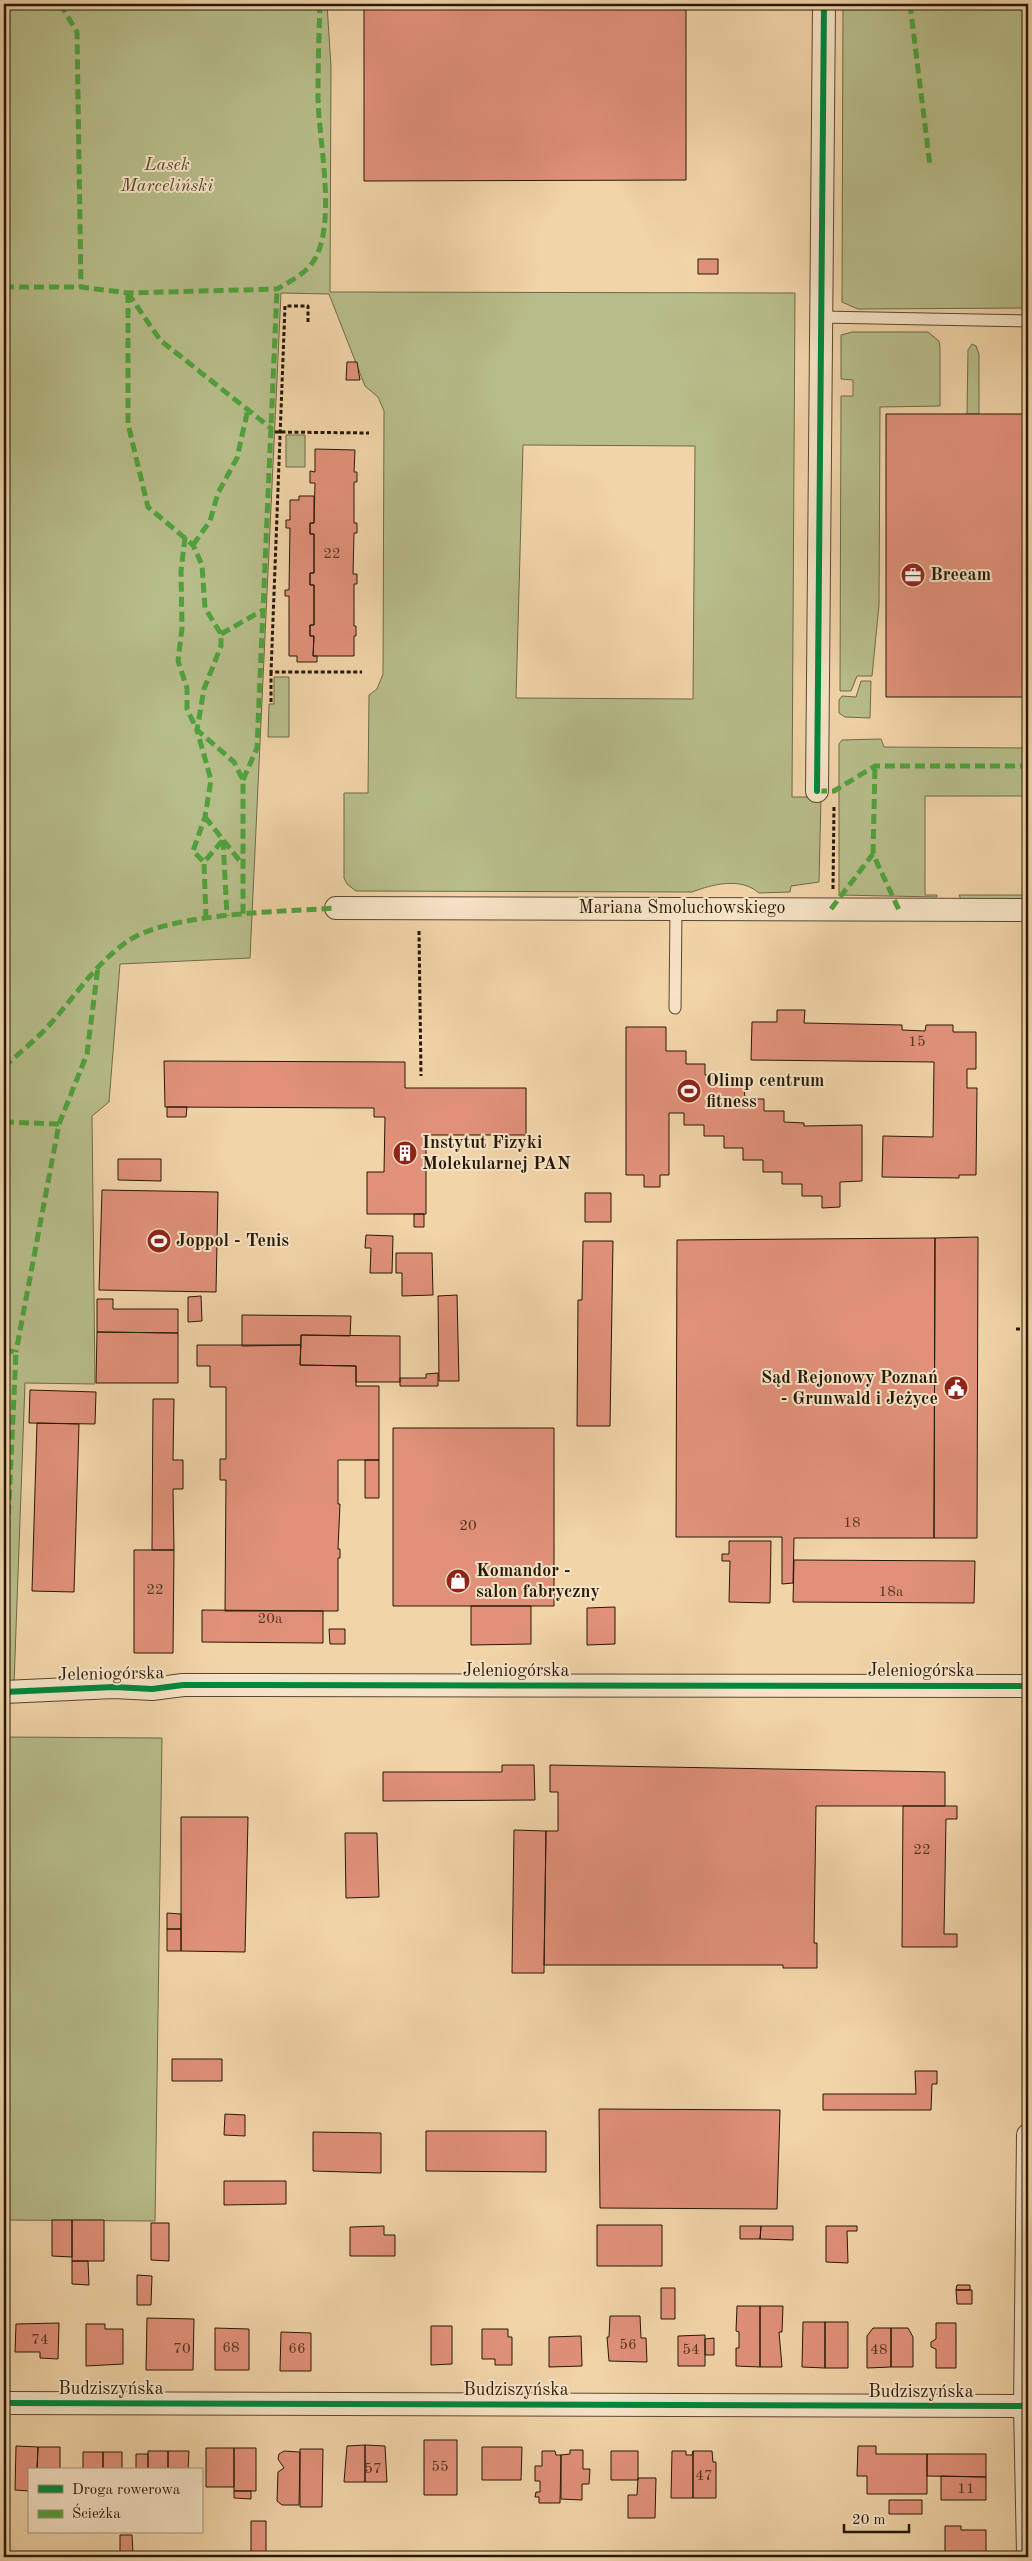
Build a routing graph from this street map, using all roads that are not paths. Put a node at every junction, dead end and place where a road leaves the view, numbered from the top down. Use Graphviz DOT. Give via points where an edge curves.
graph roads {
  1 [pos="824,4"];
  2 [pos="822,317"];
  3 [pos="1028,321"];
  4 [pos="817,791"];
  5 [pos="336,908"];
  6 [pos="676,908"];
  7 [pos="1028,910"];
  8 [pos="675,1008"];
  9 [pos="1028,1686"];
  10 [pos="4,1692"];
  11 [pos="1028,2134"];
  12 [pos="4,2403"];
  13 [pos="1027,2406"];
  14 [pos="1028,2554"];
  1 -- 2 [label="street"];
  2 -- 3 [label="lane"];
  2 -- 4 [label="street"];
  5 -- 6 [label="street, Mariana Smoluchowskiego"];
  6 -- 7 [label="street, Mariana Smoluchowskiego"];
  6 -- 8 [label="lane"];
  9 -- 10 [label="street, Jeleniogórska" via="183,1685 152,1689 114,1687"];
  11 -- 13 [label="street"];
  12 -- 13 [label="street, Budziszyńska"];
  13 -- 14 [label="street"];
}
